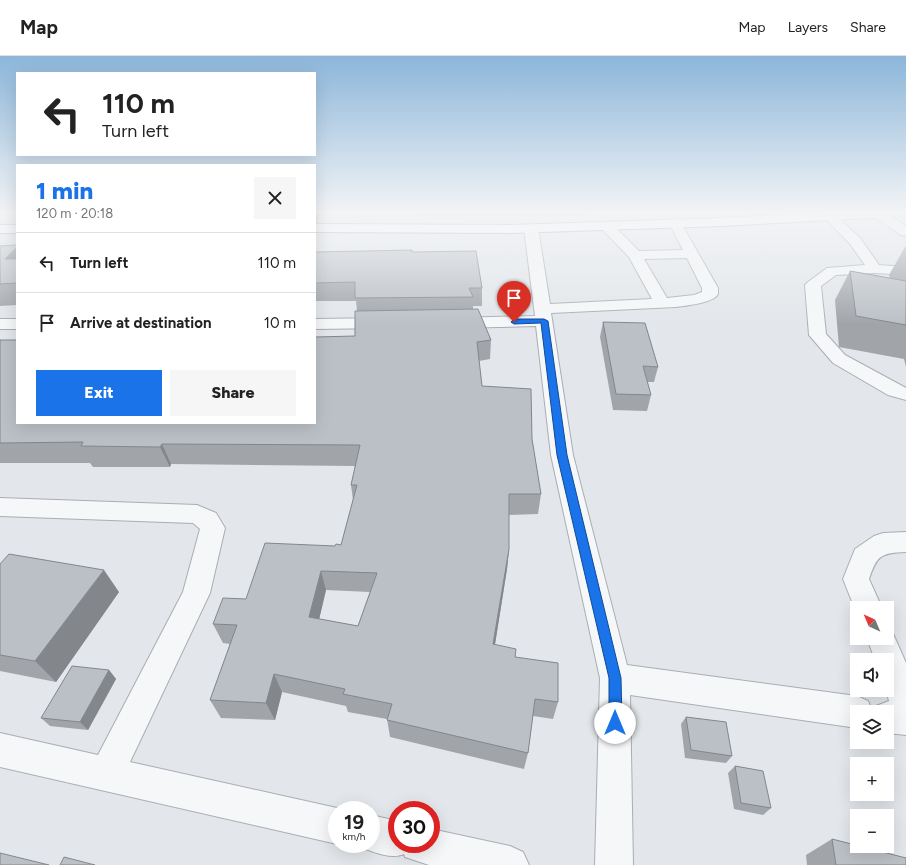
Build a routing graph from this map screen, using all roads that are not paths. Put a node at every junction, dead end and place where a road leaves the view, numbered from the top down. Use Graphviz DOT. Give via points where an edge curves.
graph roads {
  1 [pos="534,249"];
  2 [pos="629,249"];
  3 [pos="689,249"];
  4 [pos="861,249"];
  5 [pos="692,254"];
  6 [pos="635,255"];
  7 [pos="875,269"];
  8 [pos="906,271"];
  9 [pos="662,303"];
  10 [pos="544,315"];
  11 [pos="438,323"];
  12 [pos="0,324"];
  13 [pos="16,324"];
  14 [pos="316,324"];
  15 [pos="399,324"];
  16 [pos="906,394"];
  17 [pos="0,506"];
  18 [pos="906,542"];
  19 [pos="865,601"];
  20 [pos="884,645"];
  21 [pos="615,678"];
  22 [pos="906,706"];
  23 [pos="850,711"];
  24 [pos="894,718"];
  25 [pos="906,719"];
  26 [pos="0,750"];
  27 [pos="107,774"];
  28 [pos="328,824"];
  29 [pos="440,849"];
  30 [pos="510,865"];
  31 [pos="614,865"];
  1 -- 10 [label="street"];
  2 -- 6 [label="street"];
  3 -- 5 [label="street"];
  4 -- 7 [label="street"];
  5 -- 6 [label="street"];
  5 -- 9 [label="street" via="710,288 710,294 698,300"];
  6 -- 9 [label="street"];
  7 -- 8 [label="street"];
  7 -- 16 [label="street" via="832,271 813,285 818,335 839,359 895,392"];
  9 -- 10 [label="street"];
  10 -- 11 [label="street"];
  10 -- 21 [label="street" via="562,455"];
  12 -- 13 [label="street"];
  14 -- 15 [label="street"];
  17 -- 27 [label="street" via="197,514 208,520 213,528 196,593"];
  18 -- 19 [label="street" via="884,543 864,556 856,579"];
  20 -- 22 [label="street"];
  21 -- 23 [label="street"];
  21 -- 31 [label="street"];
  24 -- 25 [label="street"];
  26 -- 27 [label="street"];
  27 -- 28 [label="street"];
  29 -- 30 [label="street"];
}
